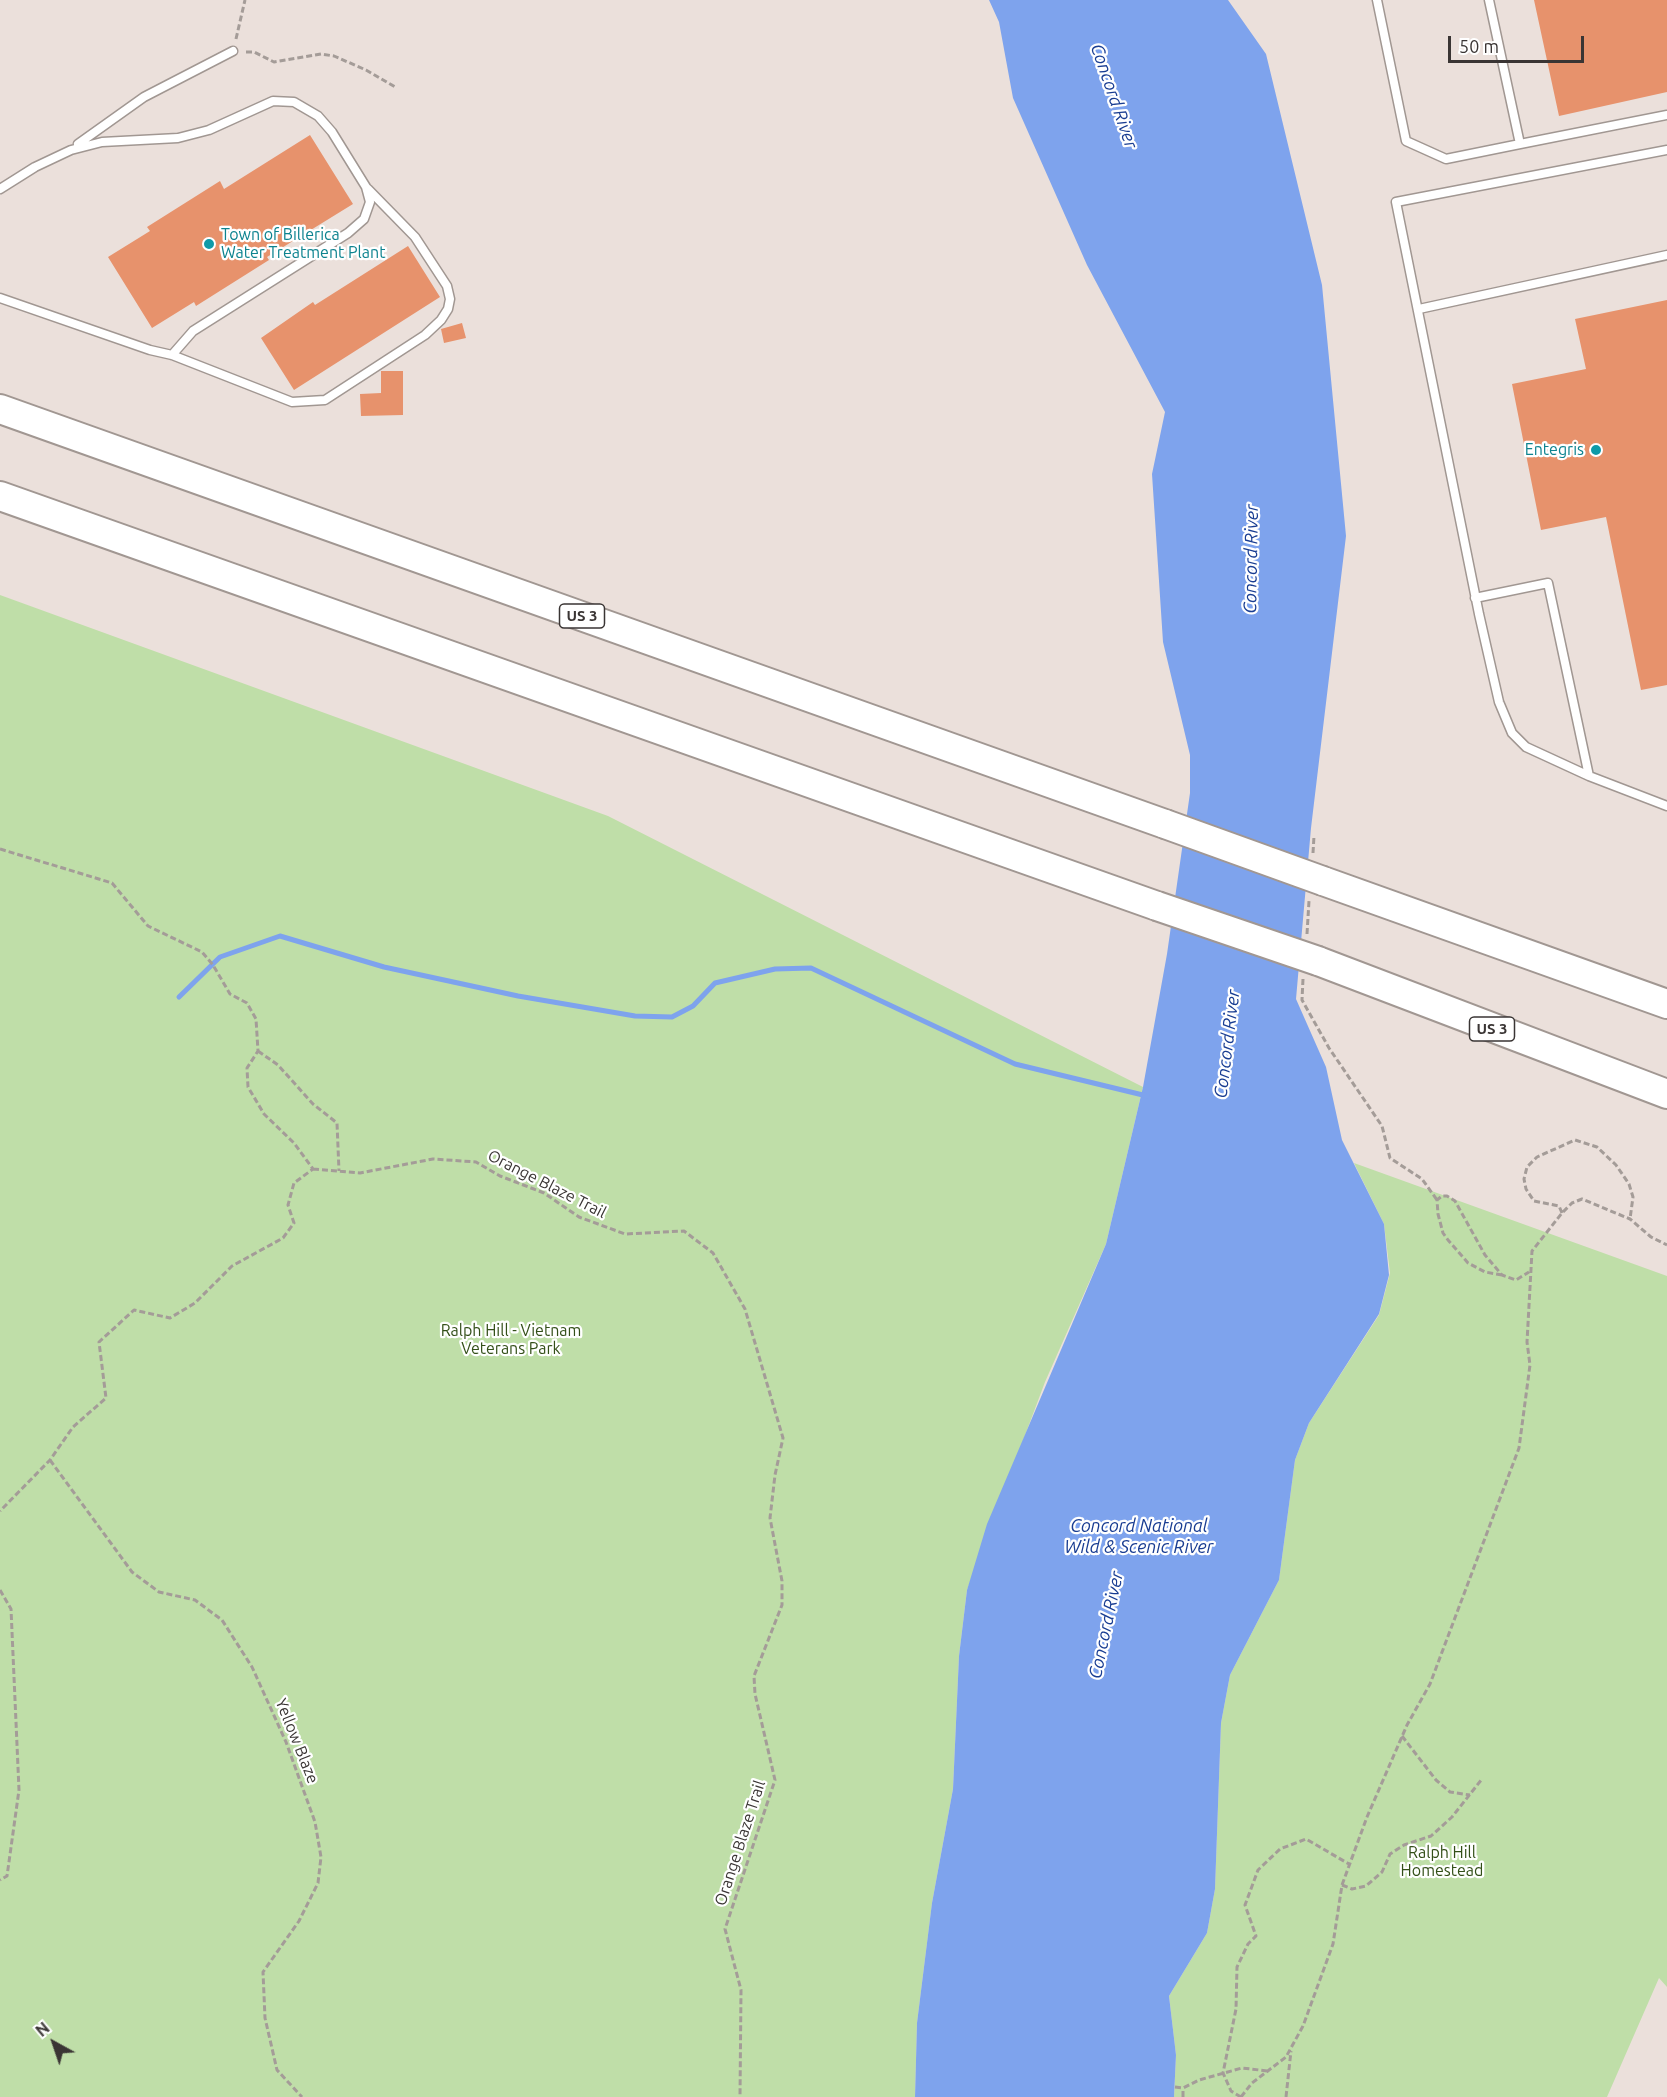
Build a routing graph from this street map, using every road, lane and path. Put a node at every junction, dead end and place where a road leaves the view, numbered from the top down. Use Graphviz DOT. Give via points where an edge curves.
graph roads {
  1 [pos="245,0"];
  2 [pos="1377,0"];
  3 [pos="1489,0"];
  4 [pos="233,51"];
  5 [pos="397,88"];
  6 [pos="1667,115"];
  7 [pos="1520,144"];
  8 [pos="70,150"];
  9 [pos="1667,150"];
  10 [pos="366,187"];
  11 [pos="0,189"];
  12 [pos="1667,255"];
  13 [pos="0,298"];
  14 [pos="1419,309"];
  15 [pos="172,355"];
  16 [pos="0,408"];
  17 [pos="0,496"];
  18 [pos="1475,598"];
  19 [pos="1589,776"];
  20 [pos="1667,806"];
  21 [pos="1314,836"];
  22 [pos="0,849"];
  23 [pos="1315,878"];
  24 [pos="1309,960"];
  25 [pos="1667,1004"];
  26 [pos="258,1051"];
  27 [pos="1667,1094"];
  28 [pos="313,1170"];
  29 [pos="339,1171"];
  30 [pos="1437,1200"];
  31 [pos="1563,1213"];
  32 [pos="1630,1219"];
  33 [pos="1667,1245"];
  34 [pos="1529,1272"];
  35 [pos="1502,1275"];
  36 [pos="50,1460"];
  37 [pos="0,1511"];
  38 [pos="0,1590"];
  39 [pos="1402,1736"];
  40 [pos="1482,1779"];
  41 [pos="1470,1795"];
  42 [pos="1350,1864"];
  43 [pos="0,1880"];
  44 [pos="1342,1885"];
  45 [pos="1292,2049"];
  46 [pos="1268,2071"];
  47 [pos="1223,2073"];
  48 [pos="1175,2087"];
  49 [pos="1183,2088"];
  50 [pos="302,2097"];
  51 [pos="740,2097"];
  52 [pos="1183,2097"];
  53 [pos="1241,2097"];
  54 [pos="1286,2097"];
  1 -- 4 [label="path"];
  2 -- 7 [label="lane" via="1406,141 1446,159"];
  3 -- 7 [label="lane"];
  4 -- 5 [label="path" via="254,52 273,62 321,54 334,56"];
  4 -- 8 [label="lane" via="144,97"];
  6 -- 7 [label="lane"];
  8 -- 10 [label="lane" via="102,142 178,138 209,130 265,104 288,101 313,111 326,124"];
  8 -- 11 [label="lane" via="35,166"];
  9 -- 14 [label="lane" via="1396,202"];
  10 -- 15 [label="lane" via="370,206 358,225 193,331"];
  10 -- 15 [label="lane" via="415,237 447,286 448,309 425,335 337,394 317,403 292,402 270,395"];
  12 -- 14 [label="lane"];
  13 -- 15 [label="lane"];
  14 -- 18 [label="lane"];
  16 -- 23 [label="highway, US 3, bridge"];
  17 -- 24 [label="highway, US 3, bridge"];
  18 -- 19 [label="lane" via="1499,702 1512,733 1526,747"];
  18 -- 19 [label="lane" via="1548,583"];
  19 -- 20 [label="lane"];
  21 -- 23 [label="path"];
  22 -- 26 [label="path" via="112,883 148,926 202,952 230,994 247,1003 256,1019"];
  23 -- 24 [label="path"];
  23 -- 25 [label="highway, US 3"];
  24 -- 27 [label="highway, US 3"];
  24 -- 30 [label="path" via="1302,1000 1382,1126 1390,1158 1422,1179"];
  26 -- 28 [label="path" via="247,1068 248,1087 264,1114 294,1143"];
  26 -- 29 [label="path" via="278,1065 313,1104 337,1123"];
  28 -- 29 [label="path, Orange Blaze Trail"];
  28 -- 36 [label="path" via="294,1183 288,1205 294,1223 283,1238 232,1266 195,1302 170,1318 134,1310 99,1342 106,1398 73,1427"];
  29 -- 51 [label="path, Orange Blaze Trail" via="360,1173 433,1158 476,1162 544,1193 579,1217 625,1234 684,1231 713,1253 745,1310 783,1438 770,1518 782,1581 782,1605 754,1676 775,1780 725,1929 741,1990"];
  30 -- 35 [label="path" via="1447,1196 1455,1201 1485,1255"];
  30 -- 35 [label="path" via="1443,1233 1461,1257 1485,1272"];
  31 -- 32 [label="path" via="1582,1199"];
  31 -- 32 [label="path" via="1559,1206 1534,1201 1524,1179 1527,1167 1537,1157 1575,1140 1597,1147 1629,1184 1633,1197"];
  31 -- 34 [label="path" via="1532,1251"];
  32 -- 33 [label="path"];
  34 -- 35 [label="path" via="1516,1280"];
  34 -- 39 [label="path" via="1530,1365 1519,1448 1430,1684"];
  36 -- 37 [label="path"];
  36 -- 50 [label="path, Yellow Blaze" via="132,1572 159,1592 195,1600 222,1620 252,1667 286,1743 315,1822 321,1857 318,1883 299,1921 263,1972 265,2018 277,2070"];
  38 -- 43 [label="path" via="11,1609 19,1790 7,1876"];
  39 -- 41 [label="path" via="1436,1780 1450,1792"];
  39 -- 42 [label="path"];
  40 -- 41 [label="path"];
  41 -- 44 [label="path" via="1431,1836 1390,1854 1382,1872 1366,1886 1352,1889"];
  42 -- 44 [label="path"];
  42 -- 47 [label="path" via="1306,1839 1280,1849 1258,1870 1245,1905 1256,1936 1237,1967 1236,2009"];
  44 -- 45 [label="path" via="1333,1944"];
  45 -- 46 [label="path"];
  45 -- 54 [label="path"];
  46 -- 47 [label="path" via="1253,2068"];
  46 -- 53 [label="path"];
  47 -- 49 [label="path"];
  47 -- 53 [label="path" via="1232,2091"];
  48 -- 49 [label="path"];
  49 -- 52 [label="path"];
}
